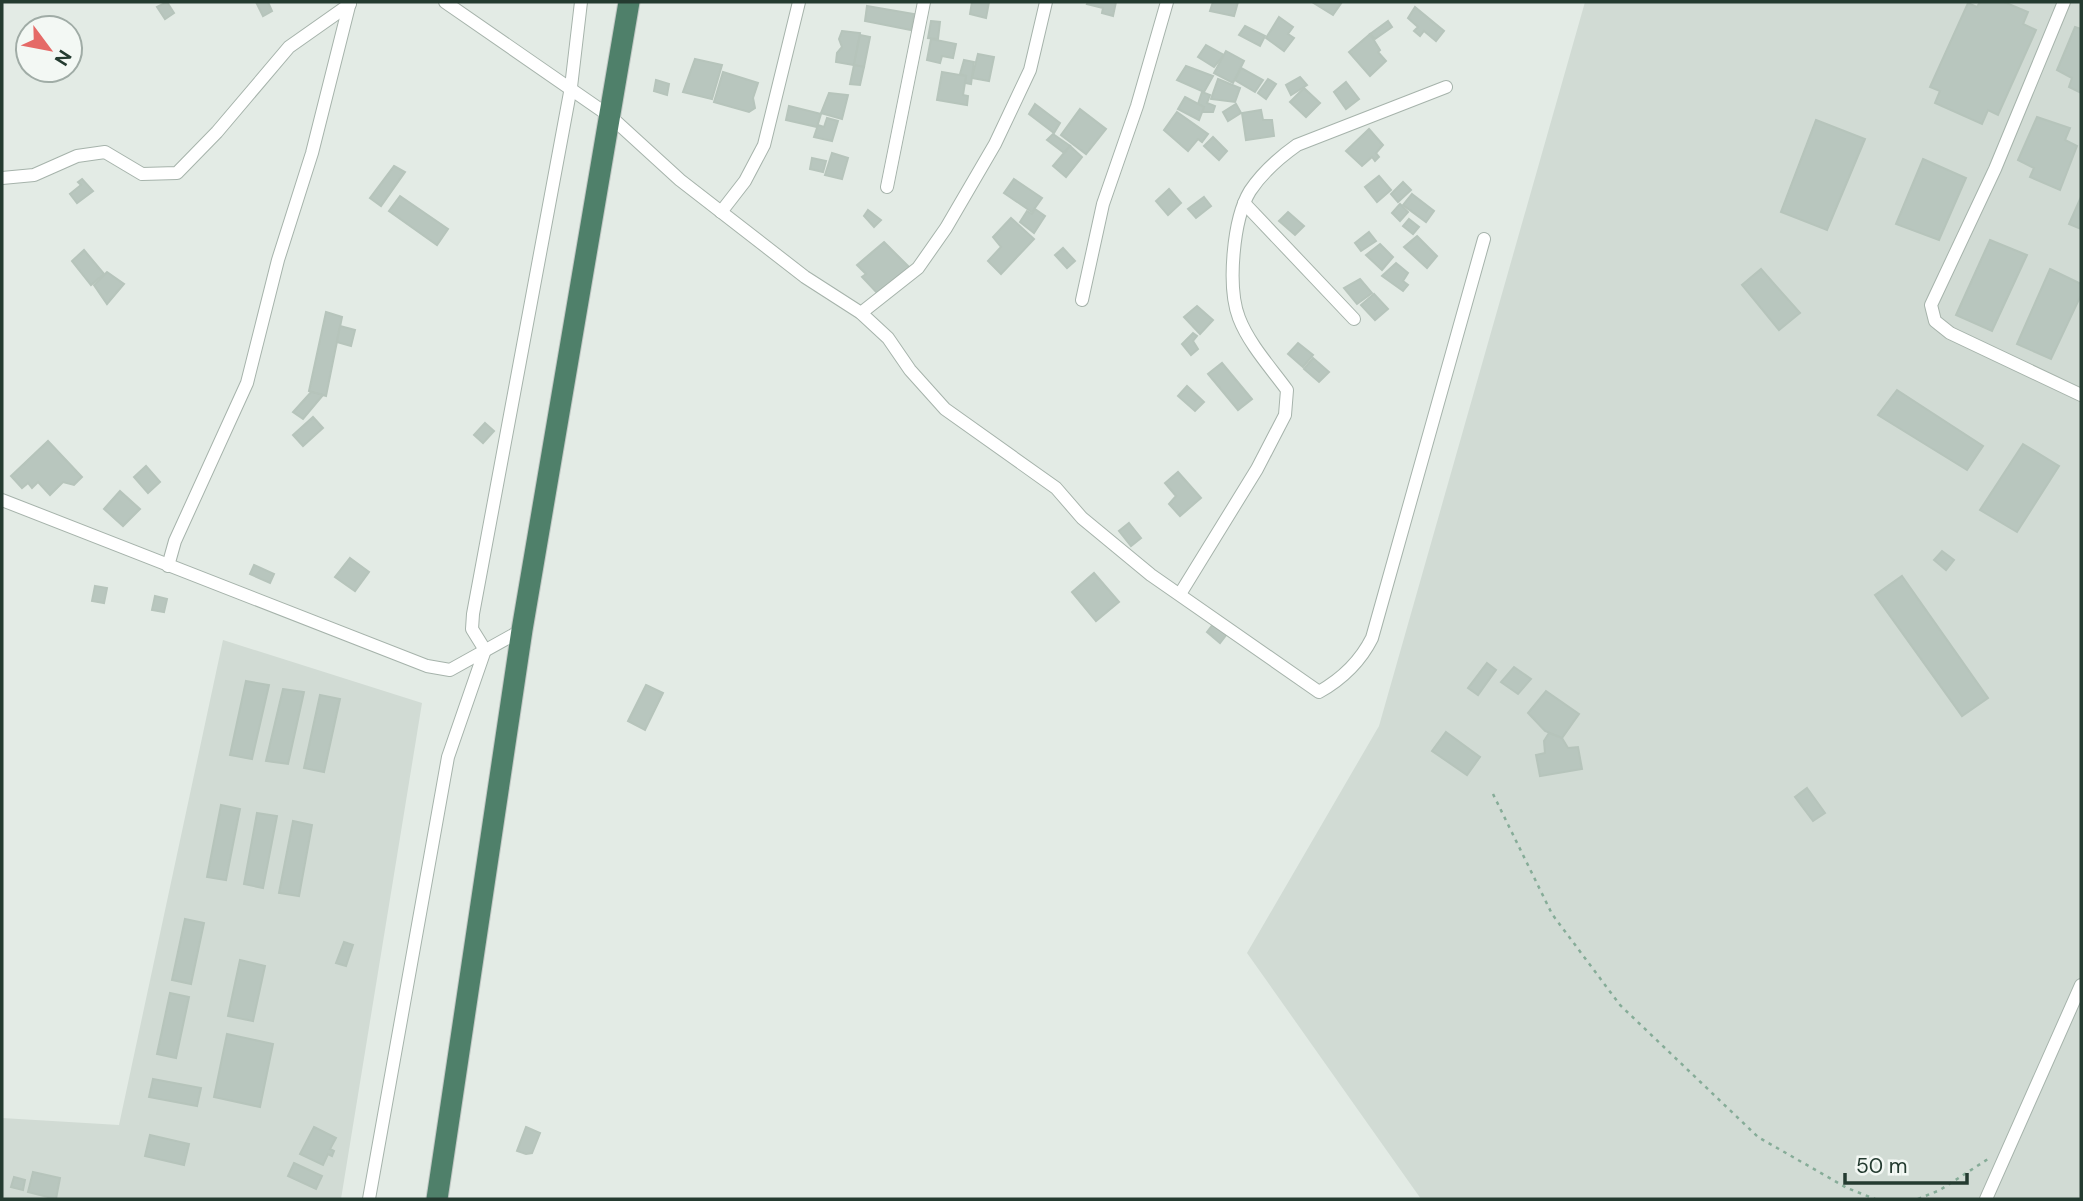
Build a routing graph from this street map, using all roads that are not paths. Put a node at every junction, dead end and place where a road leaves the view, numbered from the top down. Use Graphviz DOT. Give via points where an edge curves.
graph roads {
  1 [pos="445,2"];
  2 [pos="581,2"];
  3 [pos="629,2"];
  4 [pos="799,2"];
  5 [pos="924,2"];
  6 [pos="1046,2"];
  7 [pos="1167,2"];
  8 [pos="2064,2"];
  9 [pos="350,3"];
  10 [pos="571,87"];
  11 [pos="1446,87"];
  12 [pos="611,117"];
  13 [pos="2,178"];
  14 [pos="887,187"];
  15 [pos="1244,202"];
  16 [pos="721,212"];
  17 [pos="1484,239"];
  18 [pos="1082,300"];
  19 [pos="861,313"];
  20 [pos="1354,319"];
  21 [pos="2081,395"];
  22 [pos="2,500"];
  23 [pos="168,566"];
  24 [pos="1180,594"];
  25 [pos="522,630"];
  26 [pos="485,650"];
  27 [pos="2081,985"];
  28 [pos="369,1199"];
  29 [pos="437,1199"];
  30 [pos="1986,1199"];
  1 -- 10 [label="street"];
  2 -- 10 [label="street"];
  3 -- 12 [label="highway"];
  4 -- 16 [label="street" via="764,145"];
  5 -- 14 [label="street"];
  6 -- 19 [label="street" via="1030,70 995,144 946,228 918,268"];
  7 -- 18 [label="street" via="1103,204"];
  8 -- 21 [label="street" via="1995,169 1931,305 1935,321 1950,333"];
  9 -- 13 [label="street" via="289,47 177,173 142,174 105,152 77,156 34,175"];
  9 -- 23 [label="street" via="247,383"];
  10 -- 12 [label="street"];
  10 -- 26 [label="street" via="473,614 472,629"];
  11 -- 15 [label="street" via="1297,145 1280,157"];
  12 -- 16 [label="street"];
  12 -- 25 [label="highway"];
  15 -- 20 [label="street"];
  15 -- 24 [label="street" via="1231,264 1237,316 1287,390 1285,415"];
  16 -- 19 [label="street" via="805,277"];
  17 -- 24 [label="street" via="1372,638 1363,656 1319,692"];
  19 -- 24 [label="street" via="888,338 945,409 1056,488 1082,518"];
  22 -- 23 [label="street"];
  23 -- 26 [label="street" via="427,666 450,670"];
  25 -- 26 [label="street"];
  25 -- 29 [label="highway"];
  26 -- 28 [label="street" via="448,757"];
  27 -- 30 [label="street"];
}
